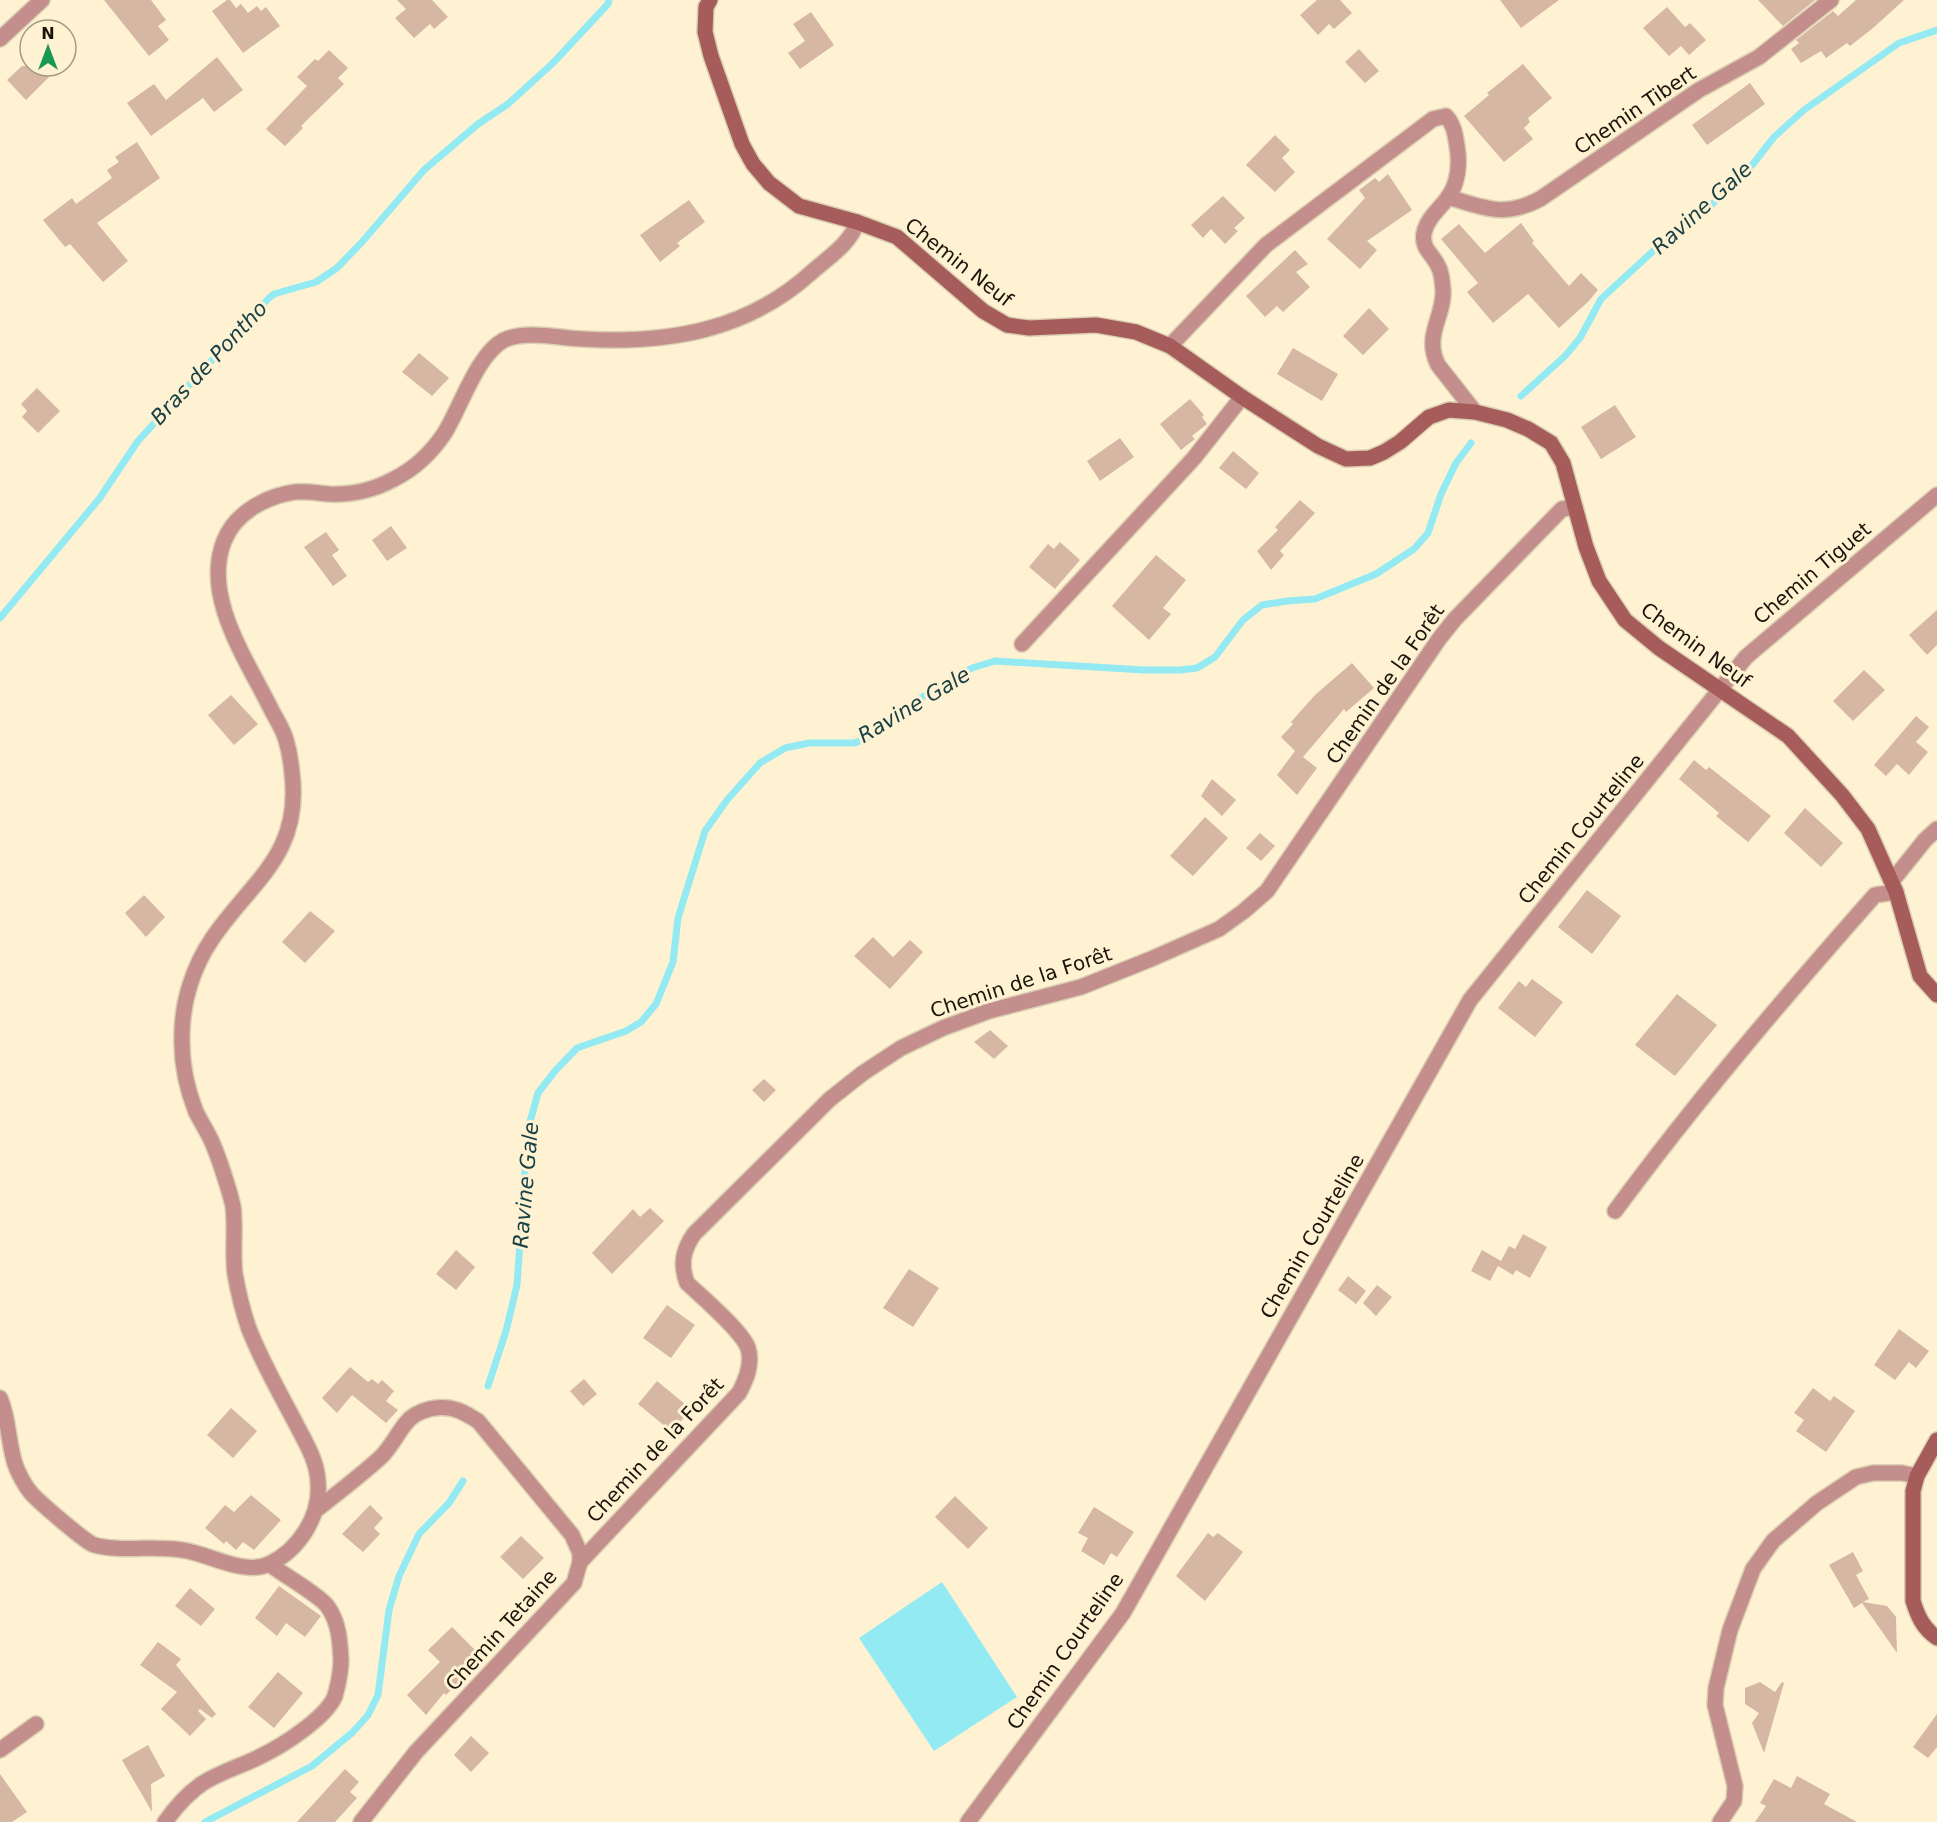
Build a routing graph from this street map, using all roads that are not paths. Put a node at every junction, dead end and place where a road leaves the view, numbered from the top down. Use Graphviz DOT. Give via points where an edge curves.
graph roads {
  1 [pos="42,0"];
  2 [pos="710,0"];
  3 [pos="1831,0"];
  4 [pos="0,39"];
  5 [pos="1448,197"];
  6 [pos="857,222"];
  7 [pos="1170,346"];
  8 [pos="1242,397"];
  9 [pos="1475,412"];
  10 [pos="1937,495"];
  11 [pos="1575,507"];
  12 [pos="1022,644"];
  13 [pos="1721,690"];
  14 [pos="1937,829"];
  15 [pos="1894,886"];
  16 [pos="1937,994"];
  17 [pos="1615,1211"];
  18 [pos="0,1398"];
  19 [pos="1937,1440"];
  20 [pos="1917,1476"];
  21 [pos="316,1510"];
  22 [pos="580,1562"];
  23 [pos="269,1564"];
  24 [pos="1937,1638"];
  25 [pos="36,1724"];
  26 [pos="0,1750"];
  27 [pos="165,1822"];
  28 [pos="361,1822"];
  29 [pos="968,1822"];
  30 [pos="1720,1822"];
  1 -- 4 [label="street"];
  2 -- 6 [label="main road, Chemin Neuf" via="705,32 711,56 742,144 753,164 769,183 799,206"];
  3 -- 5 [label="street, Chemin Tibert" via="1759,57 1699,90 1540,199 1524,207 1492,210"];
  5 -- 7 [label="street" via="1456,180 1459,158 1453,124 1446,116 1433,119 1266,245"];
  5 -- 9 [label="street" via="1426,225 1424,238 1429,255 1438,265 1443,292 1433,329 1434,357"];
  6 -- 7 [label="main road, Chemin Neuf" via="897,237 983,311 1007,325 1096,325 1137,332"];
  6 -- 21 [label="street" via="854,234 799,284 762,309 722,326 669,338 616,341 507,338 484,359 443,435 407,471 368,490 344,494 295,492 263,502 242,514 226,534 219,578 224,613 285,737 294,801 289,830 276,859 210,942 189,984 181,1029 183,1072 233,1207 235,1274 247,1324 313,1456 318,1483"];
  7 -- 8 [label="main road, Chemin Neuf"];
  8 -- 9 [label="main road, Chemin Neuf" via="1318,446 1346,459 1370,458 1384,452 1429,417 1449,410"];
  8 -- 12 [label="street" via="1194,459"];
  9 -- 11 [label="main road, Chemin Neuf" via="1507,420 1551,443 1563,463"];
  10 -- 13 [label="street, Chemin Tiguet" via="1746,657"];
  11 -- 13 [label="main road, Chemin Neuf" via="1599,581 1625,621"];
  11 -- 22 [label="street, Chemin de la Forêt" via="1562,509 1455,619 1267,891 1244,911 1219,928 1081,987 989,1011 901,1048 830,1099 694,1234 682,1259 687,1283 740,1335 748,1348 747,1379 739,1393"];
  13 -- 15 [label="main road, Chemin Neuf" via="1788,736 1842,795 1868,829"];
  13 -- 29 [label="street, Chemin Courteline" via="1470,1000 1123,1613"];
  14 -- 15 [label="street"];
  15 -- 16 [label="main road, Chemin Neuf" via="1920,976"];
  15 -- 17 [label="street" via="1875,896 1780,1003 1671,1135"];
  18 -- 23 [label="street" via="15,1465 28,1491 91,1544 184,1550 240,1568"];
  19 -- 20 [label="main road"];
  20 -- 24 [label="main road" via="1912,1505 1913,1601 1926,1630"];
  20 -- 30 [label="street" via="1874,1473 1856,1477 1817,1503 1773,1541 1753,1569 1730,1630 1716,1688 1715,1706 1735,1786 1734,1801"];
  21 -- 22 [label="street, Chemin Tetaine" via="382,1456 407,1422 420,1412 451,1408 478,1421 561,1520 576,1542"];
  21 -- 23 [label="street" via="292,1547"];
  22 -- 28 [label="street, Chemin Tetaine" via="574,1583 416,1752"];
  23 -- 27 [label="street" via="327,1605 335,1620 341,1666 334,1698 295,1736 202,1784"];
  25 -- 26 [label="street"];
}
